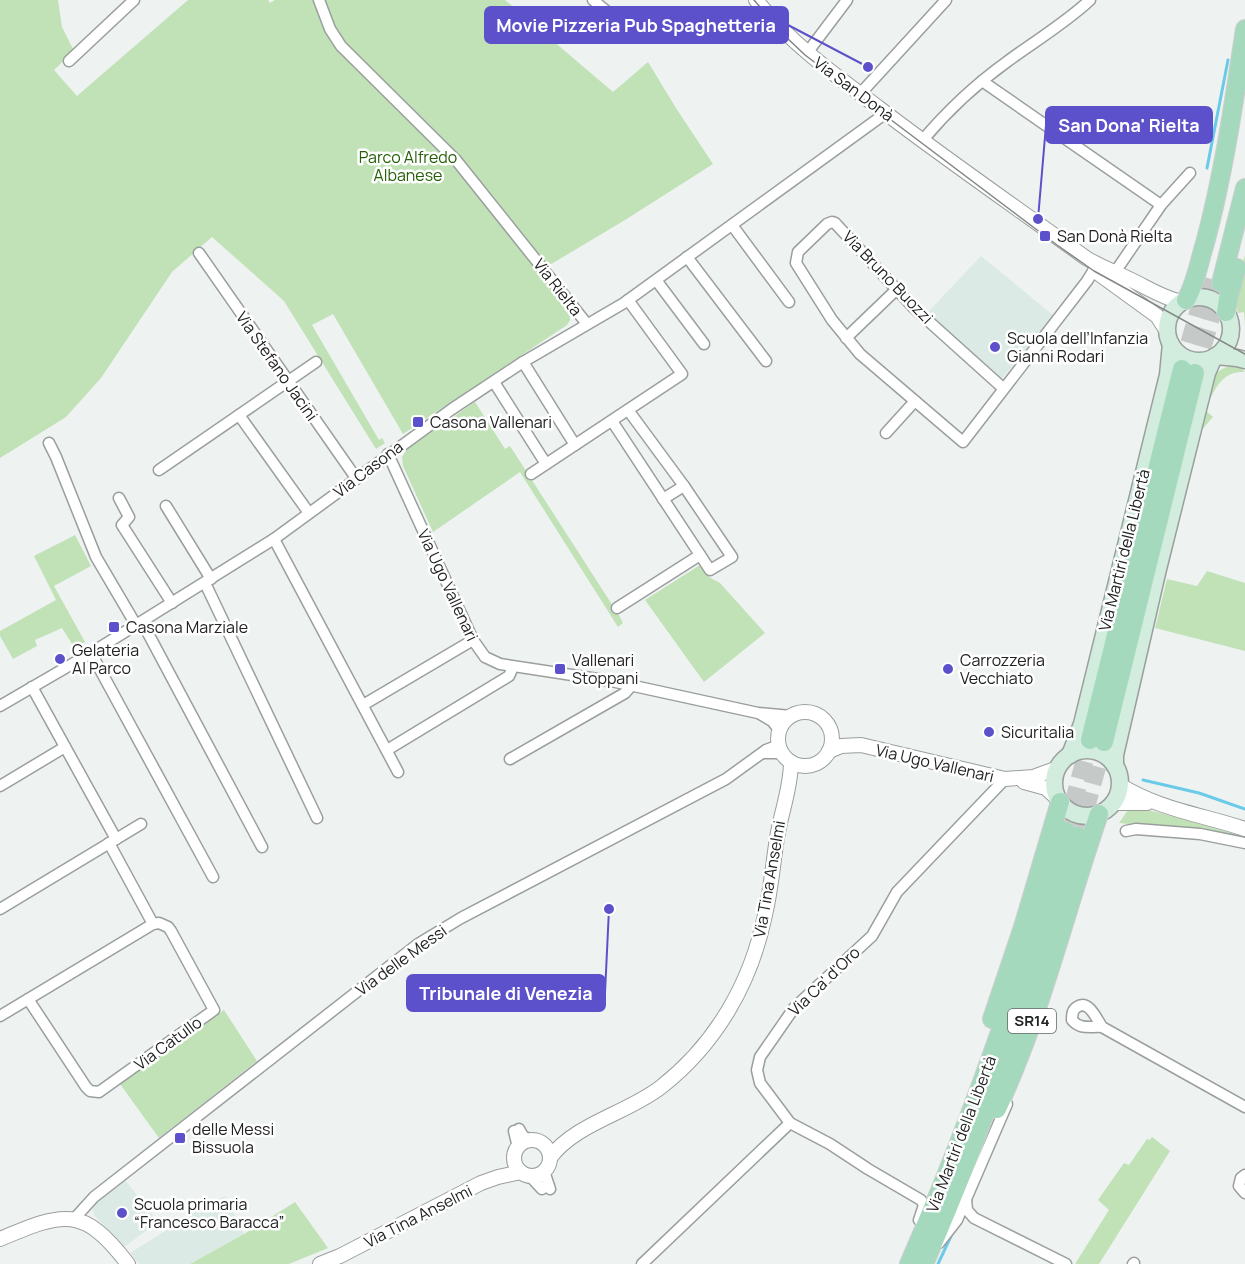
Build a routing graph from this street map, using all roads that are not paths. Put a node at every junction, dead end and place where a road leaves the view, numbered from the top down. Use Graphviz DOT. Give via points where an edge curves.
graph roads {
  1 [pos="134,0"];
  2 [pos="320,0"];
  3 [pos="593,0"];
  4 [pos="756,0"];
  5 [pos="848,0"];
  6 [pos="946,0"];
  7 [pos="1090,0"];
  8 [pos="622,24"];
  9 [pos="1245,29"];
  10 [pos="807,53"];
  11 [pos="69,61"];
  12 [pos="982,81"];
  13 [pos="861,94"];
  14 [pos="1245,112"];
  15 [pos="886,113"];
  16 [pos="922,141"];
  17 [pos="960,168"];
  18 [pos="1190,173"];
  19 [pos="1245,188"];
  20 [pos="1161,205"];
  21 [pos="732,225"];
  22 [pos="1245,238"];
  23 [pos="199,253"];
  24 [pos="687,257"];
  25 [pos="1096,268"];
  26 [pos="1112,278"];
  27 [pos="656,280"];
  28 [pos="897,289"];
  29 [pos="628,300"];
  30 [pos="1184,301"];
  31 [pos="789,302"];
  32 [pos="1228,318"];
  33 [pos="587,324"];
  34 [pos="846,338"];
  35 [pos="1169,339"];
  36 [pos="1245,340"];
  37 [pos="704,344"];
  38 [pos="1215,357"];
  39 [pos="1245,360"];
  40 [pos="766,361"];
  41 [pos="316,362"];
  42 [pos="524,362"];
  43 [pos="1188,371"];
  44 [pos="288,381"];
  45 [pos="494,382"];
  46 [pos="1004,389"];
  47 [pos="915,401"];
  48 [pos="628,410"];
  49 [pos="239,415"];
  50 [pos="612,421"];
  51 [pos="886,433"];
  52 [pos="49,443"];
  53 [pos="575,445"];
  54 [pos="388,454"];
  55 [pos="546,464"];
  56 [pos="159,470"];
  57 [pos="531,474"];
  58 [pos="356,478"];
  59 [pos="684,486"];
  60 [pos="118,498"];
  61 [pos="663,499"];
  62 [pos="166,506"];
  63 [pos="309,513"];
  64 [pos="274,539"];
  65 [pos="700,555"];
  66 [pos="208,581"];
  67 [pos="172,603"];
  68 [pos="617,609"];
  69 [pos="139,623"];
  70 [pos="473,640"];
  71 [pos="91,653"];
  72 [pos="513,667"];
  73 [pos="632,685"];
  74 [pos="32,687"];
  75 [pos="363,705"];
  76 [pos="0,706"];
  77 [pos="758,713"];
  78 [pos="791,716"];
  79 [pos="830,727"];
  80 [pos="1097,741"];
  81 [pos="861,745"];
  82 [pos="65,747"];
  83 [pos="783,747"];
  84 [pos="387,750"];
  85 [pos="829,751"];
  86 [pos="1070,755"];
  87 [pos="510,759"];
  88 [pos="810,765"];
  89 [pos="1115,766"];
  90 [pos="1058,768"];
  91 [pos="398,772"];
  92 [pos="1007,779"];
  93 [pos="1120,785"];
  94 [pos="0,786"];
  95 [pos="788,792"];
  96 [pos="1059,801"];
  97 [pos="1114,803"];
  98 [pos="1153,803"];
  99 [pos="1099,814"];
  100 [pos="317,818"];
  101 [pos="141,824"];
  102 [pos="1245,829"];
  103 [pos="1126,831"];
  104 [pos="113,841"];
  105 [pos="1245,843"];
  106 [pos="262,847"];
  107 [pos="213,877"];
  108 [pos="0,909"];
  109 [pos="153,924"];
  110 [pos="28,999"];
  111 [pos="0,1016"];
  112 [pos="1102,1027"];
  113 [pos="1028,1032"];
  114 [pos="1245,1107"];
  115 [pos="790,1123"];
  116 [pos="574,1135"];
  117 [pos="536,1142"];
  118 [pos="516,1151"];
  119 [pos="550,1158"];
  120 [pos="948,1170"];
  121 [pos="532,1173"];
  122 [pos="1245,1175"];
  123 [pos="483,1183"];
  124 [pos="546,1189"];
  125 [pos="1245,1192"];
  126 [pos="966,1199"];
  127 [pos="74,1219"];
  128 [pos="950,1219"];
  129 [pos="0,1239"];
  130 [pos="918,1244"];
  131 [pos="1053,1262"];
  132 [pos="128,1264"];
  133 [pos="320,1264"];
  134 [pos="642,1264"];
  135 [pos="919,1264"];
  136 [pos="1066,1264"];
  1 -- 11 [label="street"];
  2 -- 33 [label="street, Via Rielta" via="341,46 456,160"];
  3 -- 8 [label="street"];
  4 -- 10 [label="street, Via San Donà"];
  5 -- 10 [label="street"];
  6 -- 13 [label="street"];
  7 -- 12 [label="street"];
  9 -- 30 [label="main road" via="1216,198 1193,285"];
  10 -- 13 [label="street, Via San Donà"];
  12 -- 16 [label="street"];
  12 -- 20 [label="street"];
  13 -- 15 [label="street, Via San Donà"];
  14 -- 19 [label="main road" via="1214,281"];
  15 -- 16 [label="street, Via San Donà"];
  15 -- 21 [label="street, Via Rielta"];
  16 -- 17 [label="street, Via San Donà"];
  17 -- 25 [label="street, Via San Donà"];
  17 -- 25 [label="street, Via San Donà" via="1033,228"];
  18 -- 20 [label="street"];
  20 -- 26 [label="street"];
  21 -- 24 [label="street, Via Rielta"];
  21 -- 31 [label="street"];
  22 -- 32 [label="main road" via="1228,299"];
  23 -- 44 [label="street, Via Stefano Jacini"];
  24 -- 27 [label="street, Via Rielta"];
  24 -- 40 [label="street"];
  25 -- 26 [label="street, Via San Donà"];
  25 -- 46 [label="street, Via Bruno Buozzi"];
  26 -- 30 [label="street, Via San Donà" via="1127,278 1166,298"];
  26 -- 35 [label="street, Via San Donà" via="1157,316"];
  27 -- 29 [label="street, Via Rielta"];
  27 -- 37 [label="street"];
  28 -- 34 [label="street"];
  28 -- 34 [label="street, Via Bruno Buozzi" via="838,225 827,224 798,252 796,263"];
  28 -- 46 [label="street, Via Bruno Buozzi"];
  29 -- 33 [label="street, Via Rielta"];
  29 -- 48 [label="street" via="682,374"];
  30 -- 32 [label="main road, Via San Donà" via="1208,298 1220,305"];
  30 -- 35 [label="main road" via="1171,313"];
  32 -- 36 [label="main road, Via San Donà"];
  32 -- 38 [label="main road" via="1229,340"];
  33 -- 42 [label="street, Via Casona"];
  34 -- 47 [label="street, Via Bruno Buozzi"];
  35 -- 38 [label="main road, Via San Donà" via="1176,351 1188,359"];
  35 -- 86 [label="main road, Via Martiri della Libertà" via="1168,375 1082,724"];
  38 -- 39 [label="main road, Via San Donà"];
  38 -- 89 [label="main road" via="1207,373 1158,569"];
  41 -- 44 [label="street"];
  42 -- 45 [label="street, Via Casona"];
  42 -- 53 [label="street"];
  43 -- 80 [label="main road, Via Martiri della Libertà"];
  44 -- 49 [label="street"];
  44 -- 58 [label="street, Via Stefano Jacini"];
  45 -- 54 [label="street, Via Casona"];
  45 -- 55 [label="street"];
  46 -- 47 [label="street, Via Bruno Buozzi" via="963,442"];
  47 -- 51 [label="street"];
  48 -- 50 [label="street"];
  48 -- 59 [label="street"];
  49 -- 56 [label="street"];
  49 -- 63 [label="street"];
  50 -- 53 [label="street"];
  50 -- 61 [label="street"];
  52 -- 69 [label="street" via="96,557"];
  53 -- 55 [label="street"];
  54 -- 58 [label="street, Via Casona"];
  54 -- 70 [label="street, Via Ugo Vallenari"];
  55 -- 57 [label="street"];
  58 -- 63 [label="street, Via Casona"];
  59 -- 61 [label="street"];
  59 -- 65 [label="street" via="732,557 710,570"];
  60 -- 67 [label="street" via="129,517 122,525"];
  61 -- 65 [label="street"];
  62 -- 66 [label="street"];
  63 -- 64 [label="street, Via Casona"];
  64 -- 66 [label="street, Via Casona"];
  64 -- 75 [label="street"];
  65 -- 68 [label="street"];
  66 -- 67 [label="street, Via Casona"];
  66 -- 100 [label="street"];
  67 -- 69 [label="street, Via Casona"];
  69 -- 71 [label="street, Via Casona"];
  69 -- 106 [label="street"];
  70 -- 72 [label="street, Via Ugo Vallenari" via="491,661"];
  70 -- 75 [label="street"];
  71 -- 74 [label="street, Via Casona"];
  71 -- 107 [label="street"];
  72 -- 73 [label="street, Via Ugo Vallenari"];
  72 -- 84 [label="street" via="509,676"];
  73 -- 77 [label="street, Via Ugo Vallenari"];
  73 -- 87 [label="street" via="625,693"];
  74 -- 76 [label="street, Via Casona"];
  74 -- 82 [label="street"];
  75 -- 84 [label="street"];
  77 -- 78 [label="street, Via Ugo Vallenari"];
  77 -- 83 [label="street, Via Ugo Vallenari" via="772,721"];
  78 -- 79 [label="street" via="810,712"];
  78 -- 83 [label="street" via="783,723"];
  79 -- 81 [label="street, Via Ugo Vallenari"];
  79 -- 85 [label="street" via="833,735"];
  81 -- 85 [label="street, Via Ugo Vallenari"];
  81 -- 92 [label="street, Via Ugo Vallenari"];
  82 -- 94 [label="street"];
  82 -- 104 [label="street"];
  83 -- 88 [label="street" via="803,766"];
  83 -- 95 [label="street, Via Tina Anselmi"];
  83 -- 127 [label="street, Via delle Messi" via="764,753 726,779 460,918 418,944 94,1197"];
  84 -- 91 [label="street"];
  85 -- 88 [label="street" via="818,763"];
  86 -- 89 [label="main road" via="1090,750"];
  86 -- 90 [label="main road"];
  88 -- 95 [label="street, Via Tina Anselmi"];
  89 -- 93 [label="main road"];
  90 -- 92 [label="street" via="1041,775"];
  90 -- 96 [label="main road" via="1055,789"];
  92 -- 96 [label="street, Via Ugo Vallenari" via="1042,786"];
  92 -- 115 [label="street, Via Ca' d'Oro" via="897,892 872,936 794,1008 763,1052 757,1076"];
  93 -- 97 [label="main road"];
  93 -- 98 [label="street"];
  95 -- 116 [label="street, Via Tina Anselmi" via="765,915 746,979 730,1010 704,1046 660,1088"];
  96 -- 99 [label="main road" via="1077,815"];
  96 -- 120 [label="main road, SR14" via="1021,933 978,1057"];
  97 -- 98 [label="street"];
  97 -- 99 [label="main road"];
  98 -- 102 [label="street"];
  99 -- 113 [label="main road, SR14"];
  101 -- 104 [label="street"];
  103 -- 105 [label="street" via="1200,834"];
  104 -- 108 [label="street"];
  104 -- 109 [label="street"];
  109 -- 110 [label="street"];
  109 -- 110 [label="street, Via Catullo" via="164,924 171,931 214,1010 99,1092 86,1087"];
  110 -- 111 [label="street"];
  112 -- 114 [label="street"];
  113 -- 126 [label="street" via="1022,1073"];
  113 -- 128 [label="main road, SR14"];
  115 -- 130 [label="street" via="914,1195 924,1205"];
  115 -- 134 [label="street"];
  116 -- 117 [label="street"];
  116 -- 119 [label="street"];
  117 -- 118 [label="street"];
  117 -- 118 [label="street" via="517,1130"];
  117 -- 119 [label="street" via="547,1149"];
  118 -- 121 [label="street" via="516,1166"];
  118 -- 123 [label="street" via="509,1163"];
  119 -- 121 [label="street"];
  120 -- 128 [label="main road, Via Martiri della Libertà / SR14" via="1072,834 1023,1010"];
  120 -- 130 [label="main road, Via Martiri della Libertà / SR14"];
  121 -- 123 [label="street"];
  121 -- 124 [label="street"];
  122 -- 125 [label="street" via="1239,1186"];
  123 -- 133 [label="street, Via Tina Anselmi"];
  126 -- 128 [label="street"];
  126 -- 131 [label="street" via="967,1210 974,1218"];
  127 -- 129 [label="street" via="48,1220"];
  127 -- 132 [label="street" via="106,1236"];
  128 -- 131 [label="street" via="965,1222"];
  128 -- 135 [label="main road, Via Martiri della Libertà / SR14"];
  130 -- 135 [label="main road, Via Martiri della Libertà / SR14"];
  131 -- 136 [label="street"];
}
